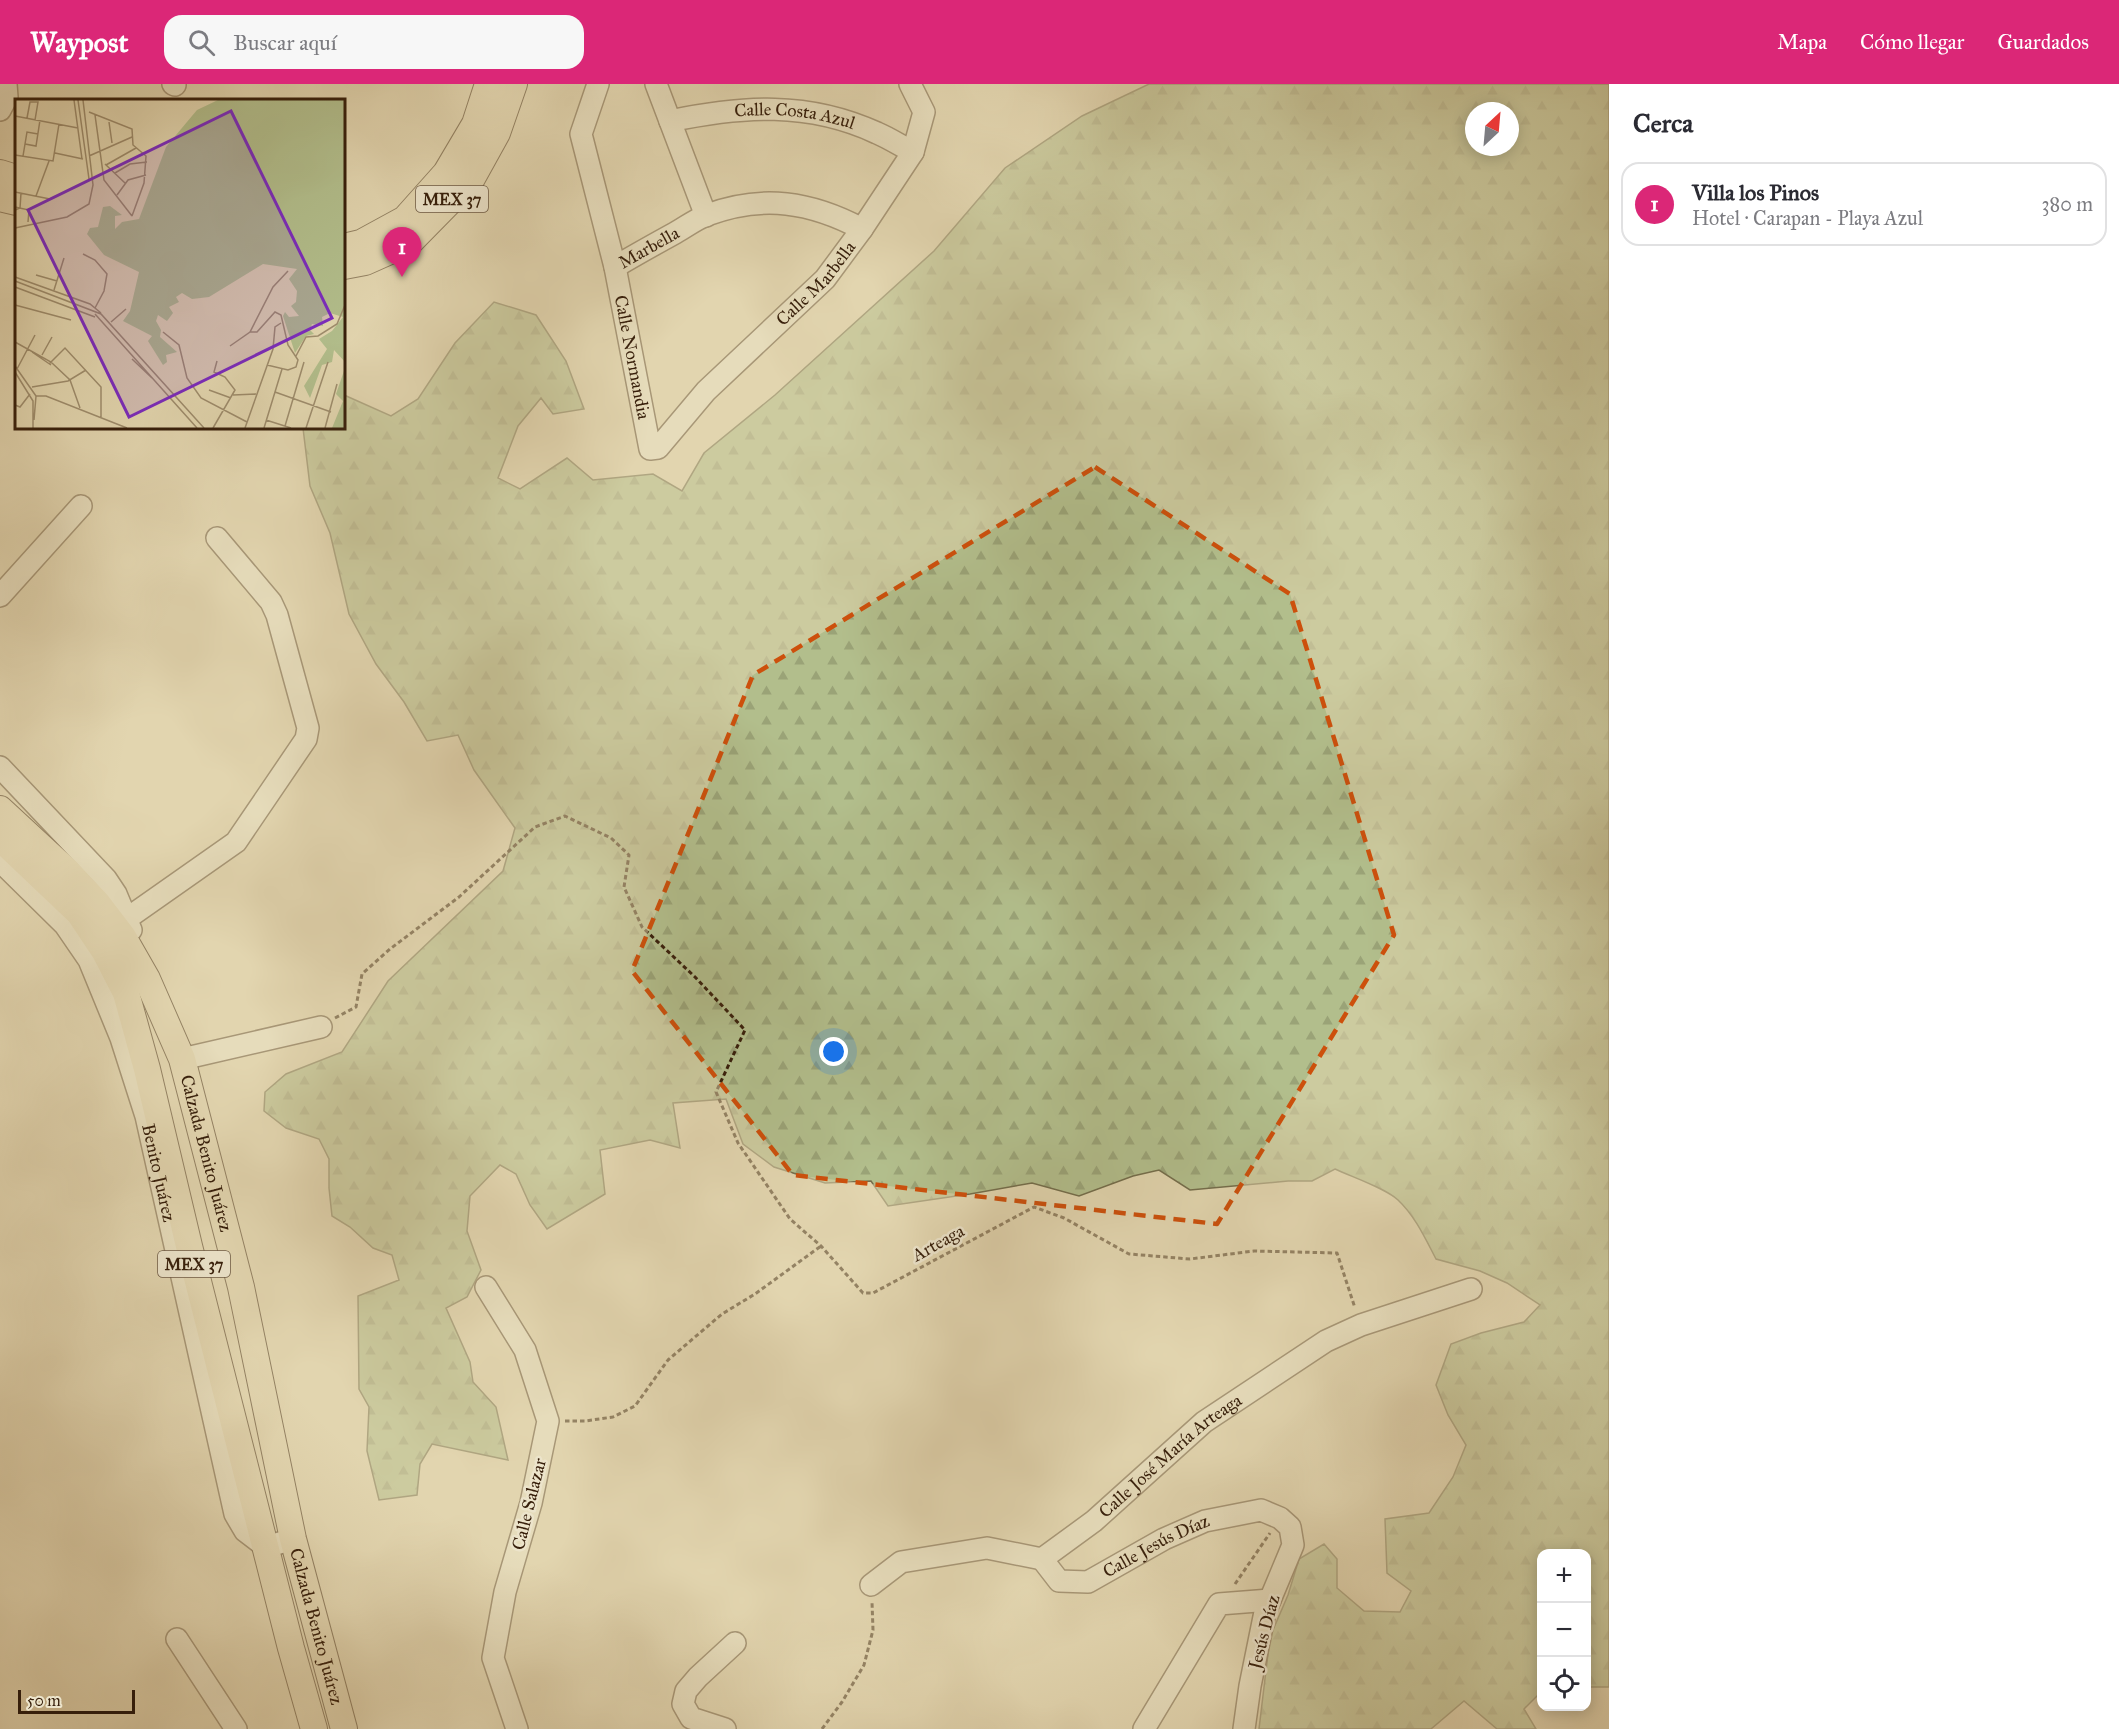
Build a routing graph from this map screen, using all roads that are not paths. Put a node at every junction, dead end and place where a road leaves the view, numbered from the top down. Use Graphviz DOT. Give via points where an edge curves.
graph roads {
  1 [pos="6,84"];
  2 [pos="488,84"];
  3 [pos="514,84"];
  4 [pos="598,84"];
  5 [pos="656,84"];
  6 [pos="910,84"];
  7 [pos="0,110"];
  8 [pos="670,121"];
  9 [pos="913,152"];
  10 [pos="0,173"];
  11 [pos="15,178"];
  12 [pos="0,198"];
  13 [pos="15,202"];
  14 [pos="706,216"];
  15 [pos="862,229"];
  16 [pos="345,246"];
  17 [pos="345,266"];
  18 [pos="615,267"];
  19 [pos="650,449"];
  20 [pos="81,506"];
  21 [pos="217,538"];
  22 [pos="0,596"];
  23 [pos="0,766"];
  24 [pos="0,809"];
  25 [pos="0,838"];
  26 [pos="0,861"];
  27 [pos="121,923"];
  28 [pos="321,1026"];
  29 [pos="182,1059"];
  30 [pos="486,1287"];
  31 [pos="1471,1289"];
  32 [pos="293,1539"];
  33 [pos="1293,1545"];
  34 [pos="266,1547"];
  35 [pos="1042,1559"];
  36 [pos="871,1585"];
  37 [pos="1270,1600"];
  38 [pos="177,1640"];
  39 [pos="319,1642"];
  40 [pos="735,1642"];
  41 [pos="291,1648"];
  42 [pos="236,1729"];
  43 [pos="314,1729"];
  44 [pos="344,1729"];
  45 [pos="517,1729"];
  46 [pos="725,1729"];
  47 [pos="1144,1729"];
  48 [pos="1244,1729"];
  1 -- 7 [label="street" via="7,98"];
  2 -- 16 [label="main road, MEX 37" via="475,124 446,173 405,219 361,243"];
  3 -- 17 [label="main road, MEX 37" via="497,133 471,180 411,242 365,262"];
  4 -- 18 [label="street, Marbella" via="581,134"];
  5 -- 8 [label="street"];
  6 -- 9 [label="street, Calle Marbella" via="924,112"];
  8 -- 9 [label="street, Calle Costa Azul" via="752,108 794,110 836,118 876,132"];
  8 -- 14 [label="street"];
  9 -- 15 [label="street, Calle Marbella"];
  10 -- 11 [label="main road"];
  12 -- 13 [label="main road"];
  14 -- 15 [label="street, Marbella" via="765,202 784,203 838,216"];
  14 -- 18 [label="street, Marbella"];
  15 -- 19 [label="street, Calle Marbella" via="825,279 705,391 658,448"];
  18 -- 19 [label="street, Calle Normandia"];
  20 -- 22 [label="street"];
  21 -- 27 [label="street" via="271,602 309,728 306,739 236,842"];
  23 -- 27 [label="street" via="106,879"];
  24 -- 27 [label="main road, Calzada Benito Juárez / MEX 37"];
  25 -- 34 [label="main road, Calzada Benito Juárez / MEX 37" via="79,913 126,993"];
  26 -- 34 [label="street, Benito Juárez" via="65,925 83,951 121,1038 146,1116 235,1514 245,1531"];
  27 -- 29 [label="main road, Calzada Benito Juárez / MEX 37"];
  28 -- 29 [label="street"];
  29 -- 32 [label="main road, Calzada Benito Juárez / MEX 37" via="241,1287"];
  30 -- 45 [label="street, Calle Salazar" via="525,1350 548,1421 531,1503 505,1592 493,1658"];
  31 -- 35 [label="street, Calle José María Arteaga" via="1361,1325 1326,1341 1204,1422 1094,1521"];
  32 -- 34 [label="street"];
  32 -- 39 [label="main road, Calzada Benito Juárez / MEX 37"];
  33 -- 35 [label="street, Calle Jesús Díaz" via="1290,1527 1261,1510 1204,1521 1088,1582 1059,1581"];
  33 -- 37 [label="street, Jesús Díaz"];
  34 -- 41 [label="main road, Calzada Benito Juárez / MEX 37"];
  35 -- 36 [label="street" via="987,1548 901,1562"];
  37 -- 47 [label="street" via="1213,1613"];
  37 -- 48 [label="street, Jesús Díaz"];
  38 -- 42 [label="street"];
  39 -- 41 [label="main road"];
  39 -- 44 [label="main road, Calzada Benito Juárez / MEX 37"];
  40 -- 46 [label="street" via="686,1691 683,1704 691,1718"];
  41 -- 43 [label="main road, Calzada Benito Juárez / MEX 37"];
}
